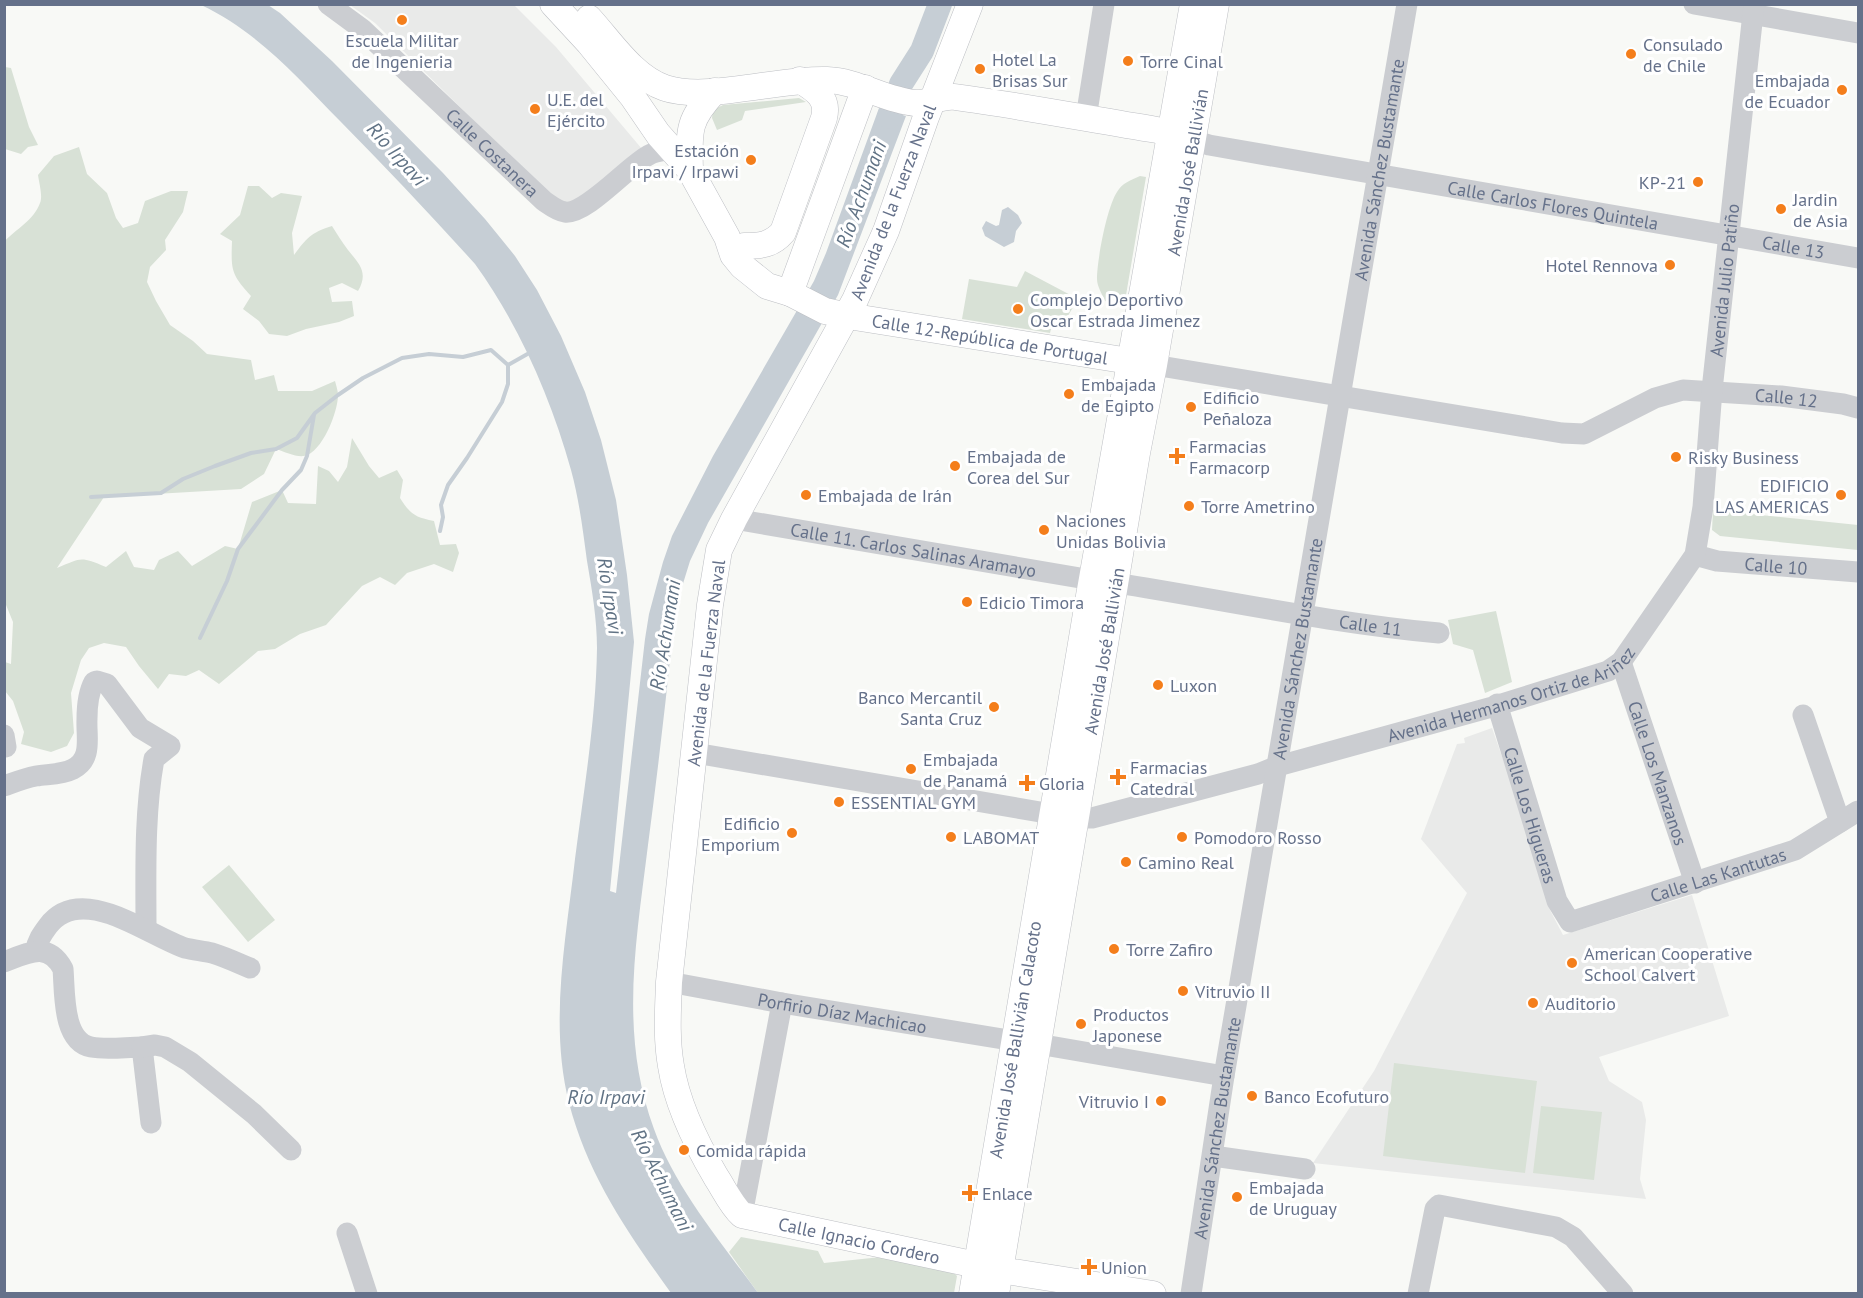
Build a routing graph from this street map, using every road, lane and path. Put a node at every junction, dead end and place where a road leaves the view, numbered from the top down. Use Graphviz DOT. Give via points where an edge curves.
graph roads {
  1 [pos="328,4"];
  2 [pos="553,4"];
  3 [pos="577,4"];
  4 [pos="970,4"];
  5 [pos="1104,4"];
  6 [pos="1193,4"];
  7 [pos="1216,4"];
  8 [pos="1407,4"];
  9 [pos="1694,4"];
  10 [pos="1754,10"];
  11 [pos="1858,33"];
  12 [pos="800,80"];
  13 [pos="715,91"];
  14 [pos="874,92"];
  15 [pos="924,102"];
  16 [pos="1086,118"];
  17 [pos="1181,136"];
  18 [pos="672,149"];
  19 [pos="690,170"];
  20 [pos="1378,173"];
  21 [pos="1729,236"];
  22 [pos="735,242"];
  23 [pos="1858,258"];
  24 [pos="794,295"];
  25 [pos="834,318"];
  26 [pos="1143,363"];
  27 [pos="1712,390"];
  28 [pos="1340,396"];
  29 [pos="1858,408"];
  30 [pos="734,519"];
  31 [pos="1695,555"];
  32 [pos="1858,573"];
  33 [pos="1104,582"];
  34 [pos="1304,616"];
  35 [pos="1439,633"];
  36 [pos="1621,662"];
  37 [pos="1497,704"];
  38 [pos="1803,716"];
  39 [pos="695,753"];
  40 [pos="1278,766"];
  41 [pos="4,786"];
  42 [pos="1858,811"];
  43 [pos="1064,816"];
  44 [pos="1840,822"];
  45 [pos="1695,883"];
  46 [pos="1570,922"];
  47 [pos="146,928"];
  48 [pos="36,950"];
  49 [pos="4,962"];
  50 [pos="250,968"];
  51 [pos="1050,979"];
  52 [pos="669,982"];
  53 [pos="782,1003"];
  54 [pos="1026,1042"];
  55 [pos="142,1047"];
  56 [pos="1224,1076"];
  57 [pos="151,1123"];
  58 [pos="291,1150"];
  59 [pos="1213,1156"];
  60 [pos="1305,1169"];
  61 [pos="742,1215"];
  62 [pos="347,1233"];
  63 [pos="991,1276"];
  64 [pos="1030,1287"];
  65 [pos="367,1293"];
  66 [pos="972,1293"];
  67 [pos="1153,1293"];
  68 [pos="1191,1293"];
  69 [pos="1418,1293"];
  70 [pos="1623,1293"];
  1 -- 18 [label="street, Calle Costanera" via="362,29 544,201 564,212 584,207 652,153"];
  2 -- 18 [label="main road"];
  3 -- 13 [label="main road" via="635,69 653,82 684,92"];
  4 -- 15 [label="main road, Avenida de la Fuerza Naval"];
  5 -- 16 [label="street"];
  6 -- 17 [label="main road, Avenida José Ballivián"];
  7 -- 17 [label="main road, Avenida José Ballivián"];
  8 -- 20 [label="street, Avenida Sánchez Bustamante"];
  9 -- 10 [label="street"];
  10 -- 11 [label="street"];
  10 -- 21 [label="street, Avenida Julio Patiño"];
  12 -- 13 [label="main road"];
  12 -- 14 [label="main road" via="842,81"];
  12 -- 22 [label="main road" via="817,91 826,110 783,232 759,246"];
  13 -- 19 [label="main road" via="691,124"];
  14 -- 15 [label="main road"];
  14 -- 24 [label="main road"];
  15 -- 16 [label="main road" via="951,96"];
  15 -- 25 [label="main road, Avenida de la Fuerza Naval" via="886,231"];
  16 -- 17 [label="main road"];
  17 -- 20 [label="street, Calle Carlos Flores Quintela" via="1222,148"];
  17 -- 26 [label="main road, Avenida José Ballivián"];
  18 -- 19 [label="main road"];
  19 -- 22 [label="main road"];
  20 -- 21 [label="street, Calle Carlos Flores Quintela"];
  20 -- 28 [label="street, Avenida Sánchez Bustamante"];
  21 -- 23 [label="street, Calle 13"];
  21 -- 27 [label="street, Avenida Julio Patiño"];
  22 -- 24 [label="main road, Calle 12-República de Portugal" via="733,255 753,276 767,286"];
  24 -- 25 [label="main road, Calle 12-República de Portugal"];
  25 -- 26 [label="main road, Calle 12-República de Portugal"];
  25 -- 30 [label="main road, Avenida de la Fuerza Naval"];
  26 -- 28 [label="street, Calle 12-República de Portugal"];
  26 -- 33 [label="main road, Avenida José Ballivián"];
  27 -- 28 [label="street, Calle 12" via="1683,390 1655,398 1584,434"];
  27 -- 29 [label="street, Calle 12"];
  27 -- 31 [label="street, Avenida Julio Patiño" via="1703,507"];
  28 -- 34 [label="street, Avenida Sánchez Bustamante"];
  30 -- 33 [label="street, Calle 11. Carlos Salinas Aramayo"];
  30 -- 39 [label="main road, Avenida de la Fuerza Naval" via="719,550 715,573"];
  31 -- 32 [label="street, Calle 10" via="1717,561"];
  31 -- 36 [label="street, Avenida Hermanos Ortiz de Ariñez"];
  33 -- 34 [label="street, Calle 11. Carlos Salinas Aramayo"];
  33 -- 43 [label="main road, Avenida José Ballivián"];
  34 -- 35 [label="street, Calle 11"];
  34 -- 40 [label="street, Avenida Sánchez Bustamante"];
  36 -- 37 [label="street, Avenida Hermanos Ortiz de Ariñez" via="1608,671"];
  36 -- 45 [label="street, Calle Los Manzanos"];
  37 -- 40 [label="street, Avenida Hermanos Ortiz de Ariñez"];
  37 -- 46 [label="street, Calle Los Higueras" via="1557,901"];
  38 -- 44 [label="street"];
  39 -- 43 [label="street, Avenida Hermanos Ortiz de Ariñez"];
  39 -- 52 [label="main road, Avenida de la Fuerza Naval"];
  40 -- 43 [label="street, Avenida Hermanos Ortiz de Ariñez" via="1092,818"];
  40 -- 56 [label="street, Avenida Sánchez Bustamante"];
  41 -- 47 [label="street" via="63,773 83,760 88,748 89,696 97,681 107,684 140,728 170,746 154,759 150,779"];
  42 -- 44 [label="street, Calle Las Kantutas"];
  43 -- 51 [label="main road, Avenida José Ballivián"];
  43 -- 54 [label="main road, Avenida José Ballivián Calacoto"];
  44 -- 45 [label="street, Calle Las Kantutas" via="1796,850"];
  45 -- 46 [label="street, Calle Las Kantutas"];
  47 -- 48 [label="street" via="90,909 73,909 52,920 41,934"];
  47 -- 50 [label="street" via="184,947 213,953"];
  48 -- 49 [label="street"];
  48 -- 55 [label="street" via="49,952 63,969 69,1028 77,1040 90,1047"];
  51 -- 54 [label="main road, Avenida José Ballivián Calacoto"];
  52 -- 53 [label="street, Porfirio Díaz Machicao"];
  52 -- 61 [label="main road, Avenida de la Fuerza Naval" via="668,1045 675,1086 702,1153"];
  53 -- 54 [label="street, Porfirio Díaz Machicao"];
  53 -- 61 [label="street"];
  54 -- 56 [label="street, Porfirio Díaz Machicao"];
  54 -- 63 [label="main road, Avenida José Ballivián Calacoto"];
  55 -- 57 [label="street"];
  55 -- 58 [label="street" via="156,1044 190,1062"];
  56 -- 59 [label="street, Avenida Sánchez Bustamante"];
  59 -- 60 [label="street"];
  59 -- 68 [label="street, Avenida Sánchez Bustamante"];
  61 -- 63 [label="main road, Calle Ignacio Cordero"];
  62 -- 65 [label="street"];
  63 -- 64 [label="main road" via="1012,1292"];
  63 -- 66 [label="main road, Avenida José Ballivián Calacoto"];
  64 -- 67 [label="main road"];
  69 -- 70 [label="street" via="1439,1205 1556,1227 1573,1238"];
}
